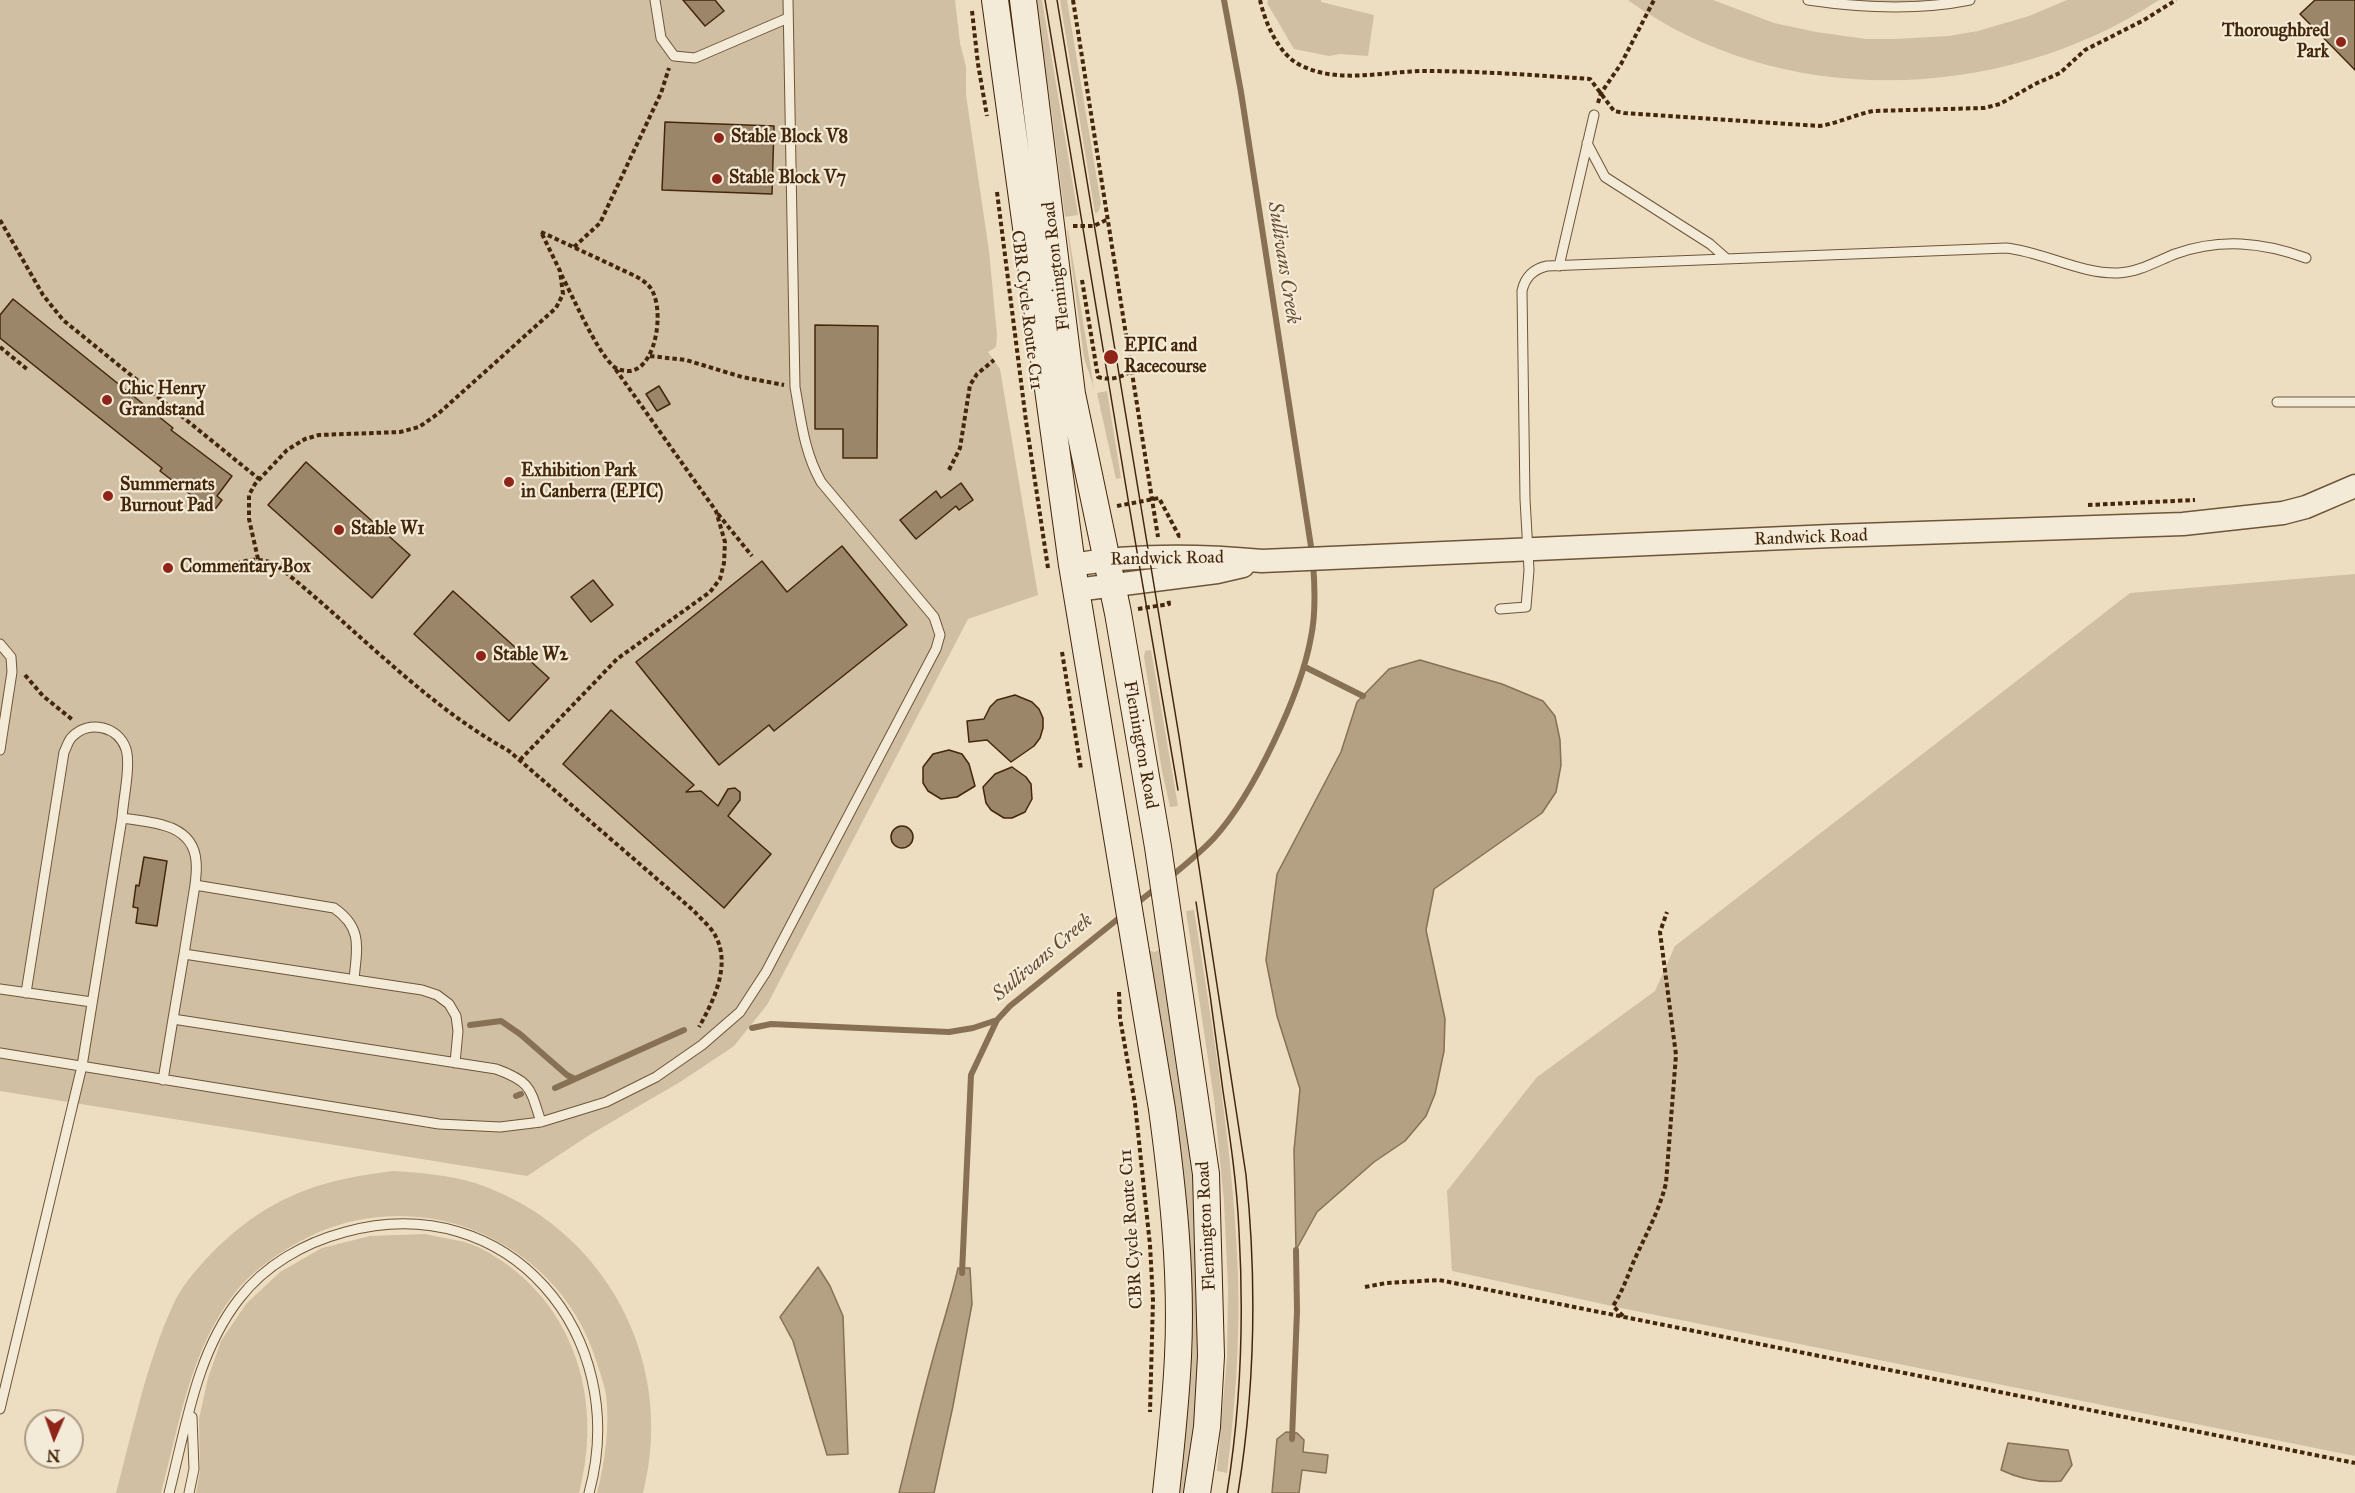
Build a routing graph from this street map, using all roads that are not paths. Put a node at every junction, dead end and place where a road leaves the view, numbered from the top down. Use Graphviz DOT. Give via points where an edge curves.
graph roads {
  1 [pos="655,0"];
  2 [pos="788,0"];
  3 [pos="995,0"];
  4 [pos="1023,0"];
  5 [pos="1809,0"];
  6 [pos="1970,0"];
  7 [pos="788,18"];
  8 [pos="1006,78"];
  9 [pos="1034,78"];
  10 [pos="1594,115"];
  11 [pos="1587,143"];
  12 [pos="2306,258"];
  13 [pos="1727,259"];
  14 [pos="1559,266"];
  15 [pos="2277,402"];
  16 [pos="2355,402"];
  17 [pos="2355,486"];
  18 [pos="1528,550"];
  19 [pos="1107,559"];
  20 [pos="1060,567"];
  21 [pos="1163,568"];
  22 [pos="1113,585"];
  23 [pos="1076,590"];
  24 [pos="1500,609"];
  25 [pos="0,644"];
  26 [pos="0,750"];
  27 [pos="122,818"];
  28 [pos="195,885"];
  29 [pos="184,954"];
  30 [pos="354,979"];
  31 [pos="0,989"];
  32 [pos="26,993"];
  33 [pos="92,1002"];
  34 [pos="173,1019"];
  35 [pos="0,1053"];
  36 [pos="455,1063"];
  37 [pos="82,1066"];
  38 [pos="163,1080"];
  39 [pos="541,1122"];
  40 [pos="192,1406"];
  41 [pos="0,1409"];
  42 [pos="169,1493"];
  43 [pos="189,1493"];
  44 [pos="589,1493"];
  45 [pos="1166,1493"];
  46 [pos="1197,1493"];
  1 -- 7 [label="lane" via="662,38 674,56 696,58"];
  2 -- 7 [label="lane"];
  3 -- 8 [label="main road, Flemington Road"];
  4 -- 9 [label="main road, Flemington Road"];
  5 -- 6 [label="lane" via="1887,8"];
  7 -- 39 [label="lane" via="795,387 805,446 821,482 934,617 940,635 766,972 740,1012 656,1077 606,1102"];
  8 -- 9 [label="main road"];
  8 -- 20 [label="main road, Flemington Road"];
  9 -- 19 [label="main road, Flemington Road" via="1072,394"];
  10 -- 11 [label="lane"];
  11 -- 13 [label="lane" via="1605,177"];
  11 -- 14 [label="lane"];
  12 -- 13 [label="lane" via="2261,244 2234,242 2199,247 2120,273 2095,271 2006,248"];
  13 -- 14 [label="lane"];
  14 -- 18 [label="lane" via="1535,270 1522,291"];
  15 -- 16 [label="lane"];
  17 -- 18 [label="street, Randwick Road" via="2283,513 2184,524"];
  18 -- 21 [label="street, Randwick Road" via="1273,560 1215,557"];
  18 -- 24 [label="lane" via="1526,607"];
  19 -- 20 [label="street, Randwick Road"];
  19 -- 21 [label="street, Randwick Road"];
  19 -- 22 [label="main road, Flemington Road"];
  20 -- 23 [label="main road, Flemington Road"];
  21 -- 22 [label="street, Randwick Road"];
  22 -- 23 [label="street, Randwick Road"];
  22 -- 46 [label="main road, Flemington Road" via="1169,916 1206,1174 1211,1356 1207,1428"];
  23 -- 45 [label="main road, Flemington Road" via="1174,1202 1178,1355"];
  25 -- 26 [label="lane" via="11,657 12,672"];
  27 -- 28 [label="lane" via="177,830 191,843 196,859"];
  27 -- 32 [label="lane" via="126,748 109,730 84,728 70,737 64,752"];
  27 -- 33 [label="lane"];
  28 -- 29 [label="lane"];
  28 -- 30 [label="lane" via="334,908 347,917 355,930 358,946"];
  29 -- 30 [label="lane"];
  29 -- 34 [label="lane"];
  30 -- 36 [label="lane" via="422,990 449,1004 458,1031"];
  31 -- 32 [label="lane"];
  32 -- 33 [label="lane"];
  33 -- 37 [label="lane"];
  34 -- 36 [label="lane"];
  34 -- 38 [label="lane"];
  35 -- 37 [label="lane"];
  36 -- 39 [label="lane" via="516,1076 530,1088"];
  37 -- 38 [label="lane"];
  37 -- 41 [label="lane"];
  38 -- 39 [label="lane" via="439,1124 500,1127"];
  40 -- 42 [label="lane"];
  40 -- 43 [label="lane" via="194,1469"];
  40 -- 44 [label="lane" via="214,1338 240,1298 276,1263 320,1239 370,1225 426,1225 479,1238 521,1264 555,1298 582,1343 596,1394 598,1436"];
}
